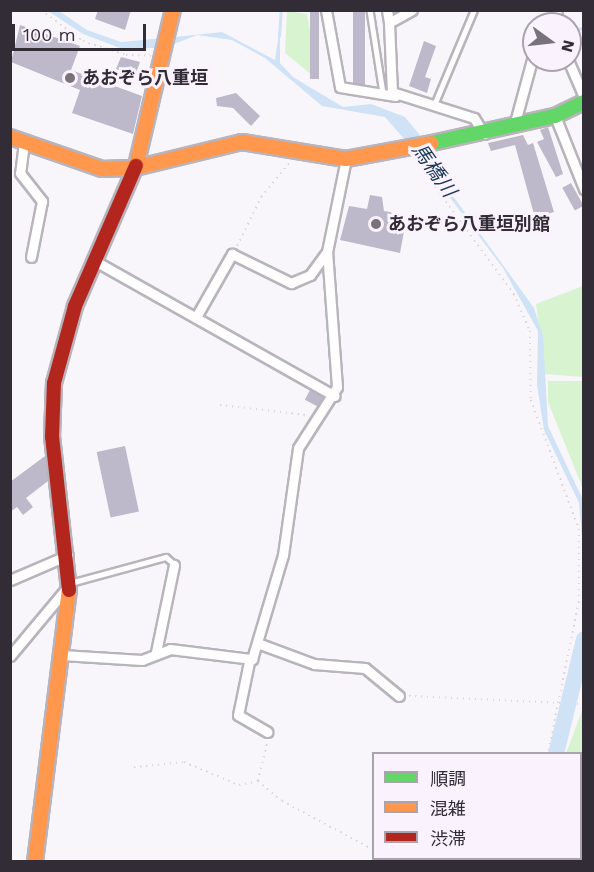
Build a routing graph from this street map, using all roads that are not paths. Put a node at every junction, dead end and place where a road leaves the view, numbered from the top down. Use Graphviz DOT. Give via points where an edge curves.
graph roads {
  1 [pos="173,10"];
  2 [pos="326,10"];
  3 [pos="370,10"];
  4 [pos="387,10"];
  5 [pos="412,10"];
  6 [pos="474,10"];
  7 [pos="389,23"];
  8 [pos="529,72"];
  9 [pos="573,72"];
  10 [pos="383,93"];
  11 [pos="395,96"];
  12 [pos="584,99"];
  13 [pos="434,106"];
  14 [pos="555,116"];
  15 [pos="514,126"];
  16 [pos="483,134"];
  17 [pos="10,137"];
  18 [pos="24,142"];
  19 [pos="346,159"];
  20 [pos="135,168"];
  21 [pos="583,186"];
  22 [pos="327,252"];
  23 [pos="31,257"];
  24 [pos="95,261"];
  25 [pos="196,317"];
  26 [pos="335,396"];
  27 [pos="68,555"];
  28 [pos="174,565"];
  29 [pos="10,580"];
  30 [pos="71,582"];
  31 [pos="260,644"];
  32 [pos="156,652"];
  33 [pos="62,655"];
  34 [pos="10,656"];
  35 [pos="249,662"];
  36 [pos="399,696"];
  37 [pos="267,732"];
  38 [pos="35,861"];
  1 -- 20 [label="main road"];
  2 -- 10 [label="street" via="339,85"];
  3 -- 10 [label="lane"];
  4 -- 7 [label="street"];
  5 -- 7 [label="street"];
  6 -- 13 [label="lane"];
  7 -- 11 [label="street"];
  8 -- 15 [label="street"];
  9 -- 12 [label="street"];
  10 -- 11 [label="street"];
  11 -- 13 [label="street"];
  12 -- 14 [label="main road"];
  13 -- 16 [label="street" via="474,118"];
  14 -- 15 [label="main road"];
  14 -- 21 [label="street"];
  15 -- 16 [label="main road"];
  16 -- 19 [label="main road"];
  17 -- 18 [label="main road"];
  18 -- 20 [label="main road" via="81,164"];
  18 -- 23 [label="street" via="20,173 42,201"];
  19 -- 20 [label="main road" via="242,142"];
  19 -- 22 [label="street"];
  20 -- 24 [label="main road"];
  22 -- 25 [label="street" via="310,275 291,283 232,254"];
  22 -- 26 [label="street" via="339,350"];
  24 -- 25 [label="street"];
  24 -- 27 [label="main road" via="65,336 51,400"];
  25 -- 26 [label="street"];
  26 -- 31 [label="street" via="298,448 283,555"];
  27 -- 29 [label="street"];
  27 -- 30 [label="main road"];
  28 -- 30 [label="lane" via="166,557"];
  28 -- 32 [label="street"];
  30 -- 33 [label="main road"];
  30 -- 34 [label="street"];
  31 -- 35 [label="street"];
  31 -- 36 [label="street" via="314,664 365,669"];
  32 -- 33 [label="street" via="142,660"];
  32 -- 35 [label="street" via="170,649"];
  33 -- 38 [label="main road"];
  35 -- 37 [label="street" via="238,715"];
}
